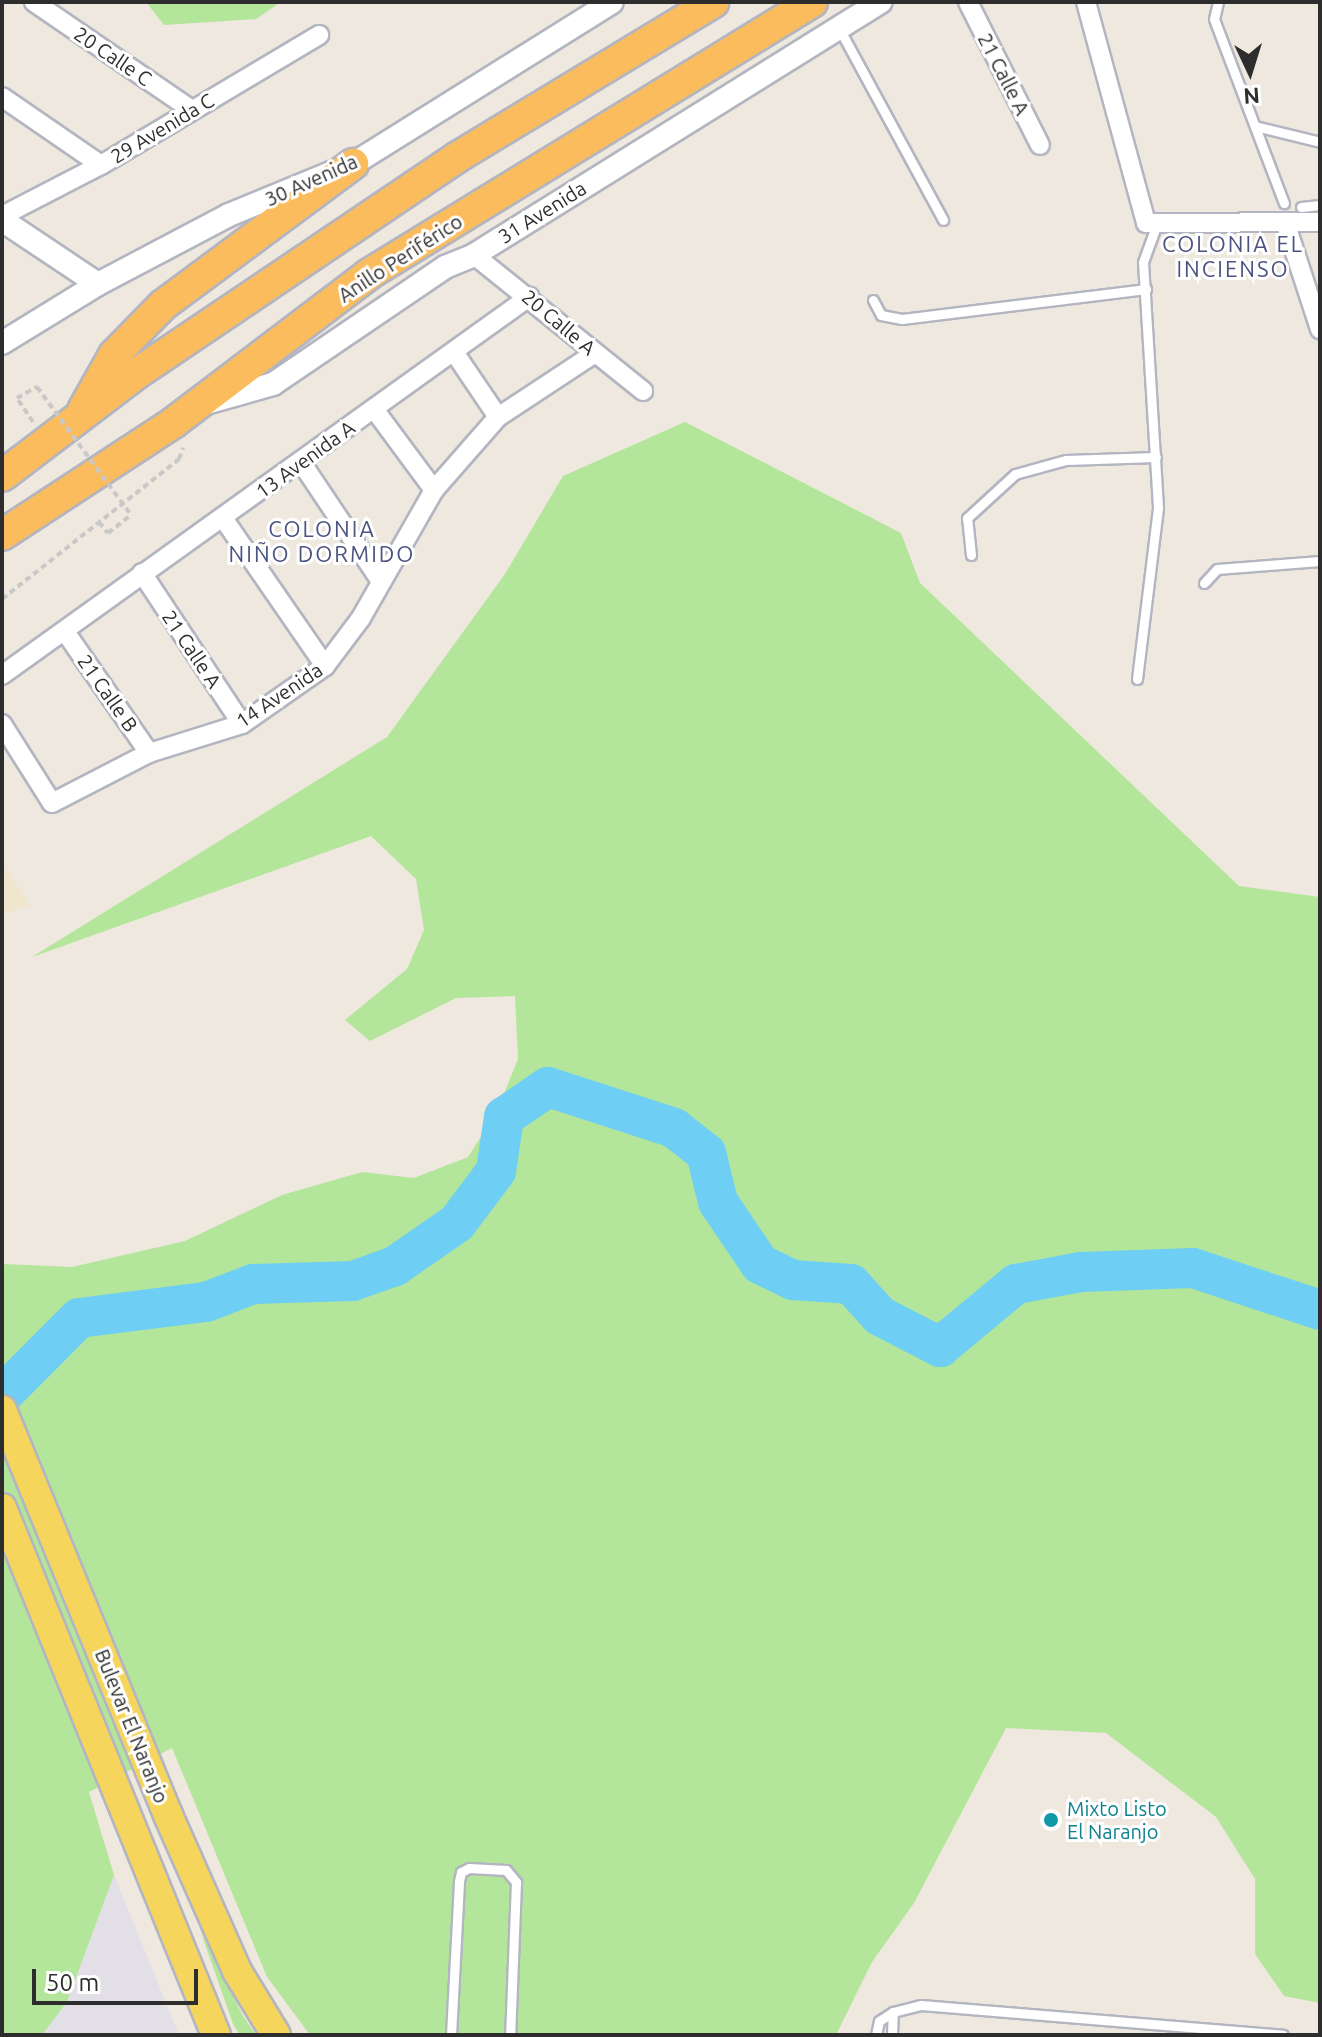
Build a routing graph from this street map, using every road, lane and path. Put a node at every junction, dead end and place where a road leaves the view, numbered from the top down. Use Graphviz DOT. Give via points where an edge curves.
graph roads {
  1 [pos="34,2"];
  2 [pos="714,2"];
  3 [pos="812,2"];
  4 [pos="881,2"];
  5 [pos="968,2"];
  6 [pos="1086,2"];
  7 [pos="1218,2"];
  8 [pos="606,3"];
  9 [pos="838,28"];
  10 [pos="319,35"];
  11 [pos="2,97"];
  12 [pos="192,110"];
  13 [pos="1255,126"];
  14 [pos="1320,142"];
  15 [pos="1040,145"];
  16 [pos="353,164"];
  17 [pos="101,165"];
  18 [pos="1284,203"];
  19 [pos="1320,205"];
  20 [pos="1301,207"];
  21 [pos="2,218"];
  22 [pos="943,220"];
  23 [pos="1285,222"];
  24 [pos="1320,222"];
  25 [pos="1156,226"];
  26 [pos="474,255"];
  27 [pos="98,284"];
  28 [pos="1146,289"];
  29 [pos="529,297"];
  30 [pos="873,300"];
  31 [pos="1320,329"];
  32 [pos="2,343"];
  33 [pos="454,352"];
  34 [pos="595,353"];
  35 [pos="643,391"];
  36 [pos="17,398"];
  37 [pos="197,405"];
  38 [pos="374,409"];
  39 [pos="498,417"];
  40 [pos="73,426"];
  41 [pos="184,445"];
  42 [pos="1156,457"];
  43 [pos="301,462"];
  44 [pos="95,474"];
  45 [pos="2,476"];
  46 [pos="434,490"];
  47 [pos="223,518"];
  48 [pos="99,522"];
  49 [pos="2,535"];
  50 [pos="971,555"];
  51 [pos="2,558"];
  52 [pos="1320,561"];
  53 [pos="142,573"];
  54 [pos="380,580"];
  55 [pos="1204,583"];
  56 [pos="2,599"];
  57 [pos="66,633"];
  58 [pos="325,666"];
  59 [pos="2,675"];
  60 [pos="1137,679"];
  61 [pos="242,724"];
  62 [pos="2,727"];
  63 [pos="149,753"];
  64 [pos="2,1410"];
  65 [pos="2,1508"];
  66 [pos="893,2012"];
  67 [pos="216,2035"];
  68 [pos="276,2035"];
  69 [pos="451,2035"];
  70 [pos="510,2035"];
  71 [pos="876,2035"];
  72 [pos="892,2035"];
  73 [pos="1283,2035"];
  1 -- 12 [label="street, 20 Calle C"];
  2 -- 40 [label="highway" via="456,158 136,374"];
  3 -- 37 [label="highway, Anillo Periférico" via="369,274"];
  4 -- 9 [label="street, 31 Avenida"];
  5 -- 15 [label="street, 21 Calle A"];
  6 -- 25 [label="street" via="1143,215"];
  7 -- 13 [label="lane" via="1214,19"];
  8 -- 16 [label="street, 30 Avenida"];
  9 -- 22 [label="lane"];
  9 -- 26 [label="street, 31 Avenida"];
  10 -- 12 [label="street, 29 Avenida C"];
  11 -- 17 [label="street"];
  12 -- 17 [label="street, 29 Avenida C"];
  13 -- 14 [label="lane"];
  13 -- 18 [label="lane"];
  16 -- 27 [label="street, 30 Avenida" via="229,215"];
  16 -- 40 [label="highway" via="163,305 114,355"];
  17 -- 21 [label="street, 29 Avenida C"];
  19 -- 20 [label="lane"];
  21 -- 27 [label="street"];
  23 -- 24 [label="street"];
  23 -- 25 [label="street"];
  23 -- 31 [label="street"];
  25 -- 28 [label="lane" via="1143,250"];
  26 -- 29 [label="street, 20 Calle A"];
  26 -- 37 [label="street, 31 Avenida" via="445,267 273,384"];
  27 -- 32 [label="street, 30 Avenida"];
  28 -- 30 [label="lane" via="902,319 881,315"];
  28 -- 42 [label="lane"];
  29 -- 33 [label="street, 13 Avenida A"];
  29 -- 34 [label="street, 20 Calle A"];
  33 -- 38 [label="street, 13 Avenida A"];
  33 -- 39 [label="street"];
  34 -- 35 [label="street, 20 Calle A"];
  34 -- 39 [label="street, 14 Avenida"];
  36 -- 48 [label="path, bridge" via="37,387 131,515 108,533"];
  37 -- 44 [label="highway, Anillo Periférico"];
  38 -- 43 [label="street, 13 Avenida A"];
  38 -- 46 [label="street"];
  39 -- 46 [label="street, 14 Avenida"];
  40 -- 45 [label="highway"];
  41 -- 48 [label="path" via="179,459"];
  42 -- 50 [label="lane" via="1066,460 1015,474 967,518"];
  42 -- 60 [label="lane" via="1158,507"];
  43 -- 47 [label="street, 13 Avenida A"];
  43 -- 54 [label="street"];
  44 -- 49 [label="highway, Anillo Periférico"];
  44 -- 51 [label="highway"];
  46 -- 54 [label="street, 14 Avenida"];
  47 -- 53 [label="street, 13 Avenida A"];
  47 -- 58 [label="street"];
  48 -- 56 [label="path"];
  52 -- 55 [label="lane" via="1217,569"];
  53 -- 57 [label="street, 13 Avenida A"];
  53 -- 61 [label="street, 21 Calle A"];
  54 -- 58 [label="street, 14 Avenida" via="361,618"];
  57 -- 59 [label="street, 13 Avenida A"];
  57 -- 63 [label="street, 21 Calle B"];
  58 -- 61 [label="street, 14 Avenida"];
  61 -- 63 [label="street, 14 Avenida"];
  62 -- 63 [label="street, 14 Avenida" via="52,803"];
  64 -- 68 [label="main road, Bulevar El Naranjo" via="168,1815 237,1971"];
  65 -- 67 [label="main road, Bulevar El Naranjo"];
  66 -- 71 [label="lane" via="879,2021"];
  66 -- 72 [label="lane"];
  66 -- 73 [label="lane" via="921,2005"];
  69 -- 70 [label="lane" via="459,1881 469,1868 506,1870 516,1882"];
}
